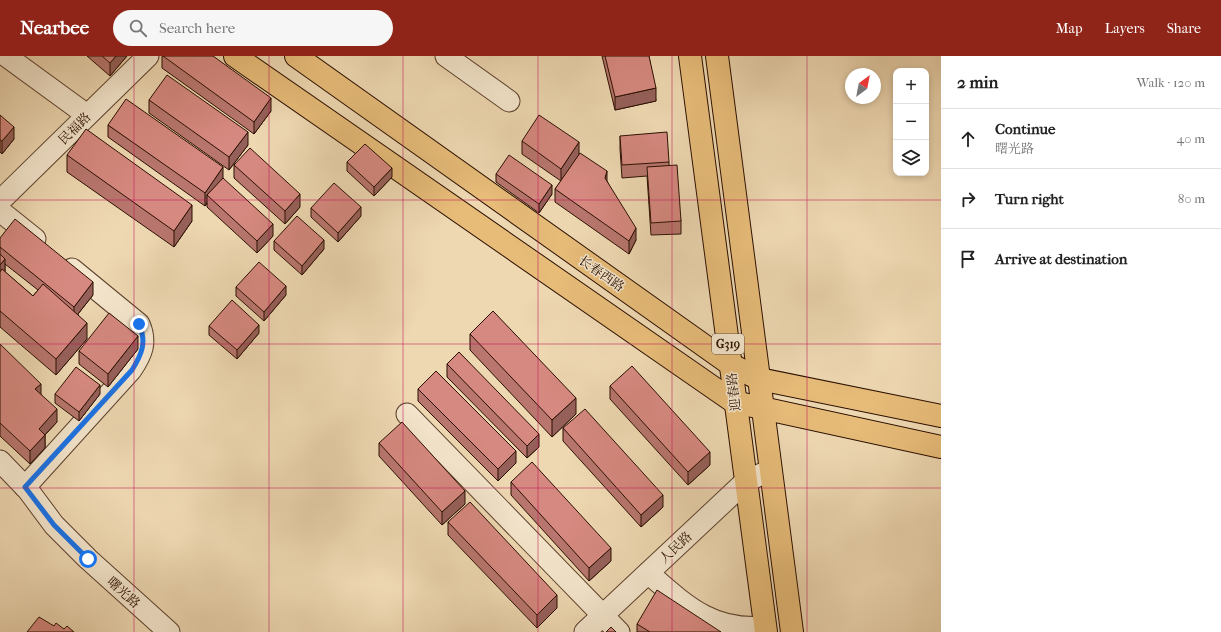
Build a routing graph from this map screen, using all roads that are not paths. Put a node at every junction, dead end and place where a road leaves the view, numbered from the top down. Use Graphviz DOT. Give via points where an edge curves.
graph roads {
  1 [pos="6,56"];
  2 [pos="148,56"];
  3 [pos="235,56"];
  4 [pos="296,56"];
  5 [pos="446,56"];
  6 [pos="690,56"];
  7 [pos="717,56"];
  8 [pos="509,101"];
  9 [pos="87,115"];
  10 [pos="0,201"];
  11 [pos="0,211"];
  12 [pos="730,364"];
  13 [pos="759,379"];
  14 [pos="734,402"];
  15 [pos="763,409"];
  16 [pos="407,414"];
  17 [pos="941,416"];
  18 [pos="941,447"];
  19 [pos="0,461"];
  20 [pos="770,470"];
  21 [pos="745,482"];
  22 [pos="25,487"];
  23 [pos="648,573"];
  24 [pos="603,615"];
  25 [pos="765,629"];
  26 [pos="169,632"];
  27 [pos="585,632"];
  28 [pos="619,632"];
  29 [pos="792,632"];
  1 -- 9 [label="street"];
  2 -- 9 [label="street, 民福路"];
  3 -- 14 [label="main road"];
  4 -- 12 [label="main road, 长春西路"];
  5 -- 8 [label="street"];
  6 -- 12 [label="main road, 迎春路 / G319"];
  7 -- 13 [label="main road, 迎春路 / G319"];
  9 -- 10 [label="street, 民福路"];
  11 -- 22 [label="street" via="139,324 144,335 140,357 132,370"];
  12 -- 13 [label="main road, 长春西路"];
  12 -- 14 [label="main road, 迎春路 / G319"];
  13 -- 15 [label="main road, 迎春路 / G319"];
  13 -- 17 [label="main road, 长春西路"];
  14 -- 15 [label="main road"];
  14 -- 21 [label="main road, 迎春路 / G319"];
  15 -- 18 [label="main road"];
  15 -- 20 [label="main road, 迎春路 / G319"];
  16 -- 24 [label="street"];
  19 -- 22 [label="street, 曙光路"];
  20 -- 21 [label="street, 人民路"];
  20 -- 29 [label="main road, 迎春路 / G319"];
  21 -- 23 [label="street, 人民路"];
  21 -- 25 [label="main road, 迎春路 / G319"];
  22 -- 26 [label="street, 曙光路" via="68,540"];
  23 -- 24 [label="street, 人民路"];
  23 -- 25 [label="street" via="684,604 710,619 726,625"];
  24 -- 27 [label="street, 人民路"];
  24 -- 28 [label="street"];
}
